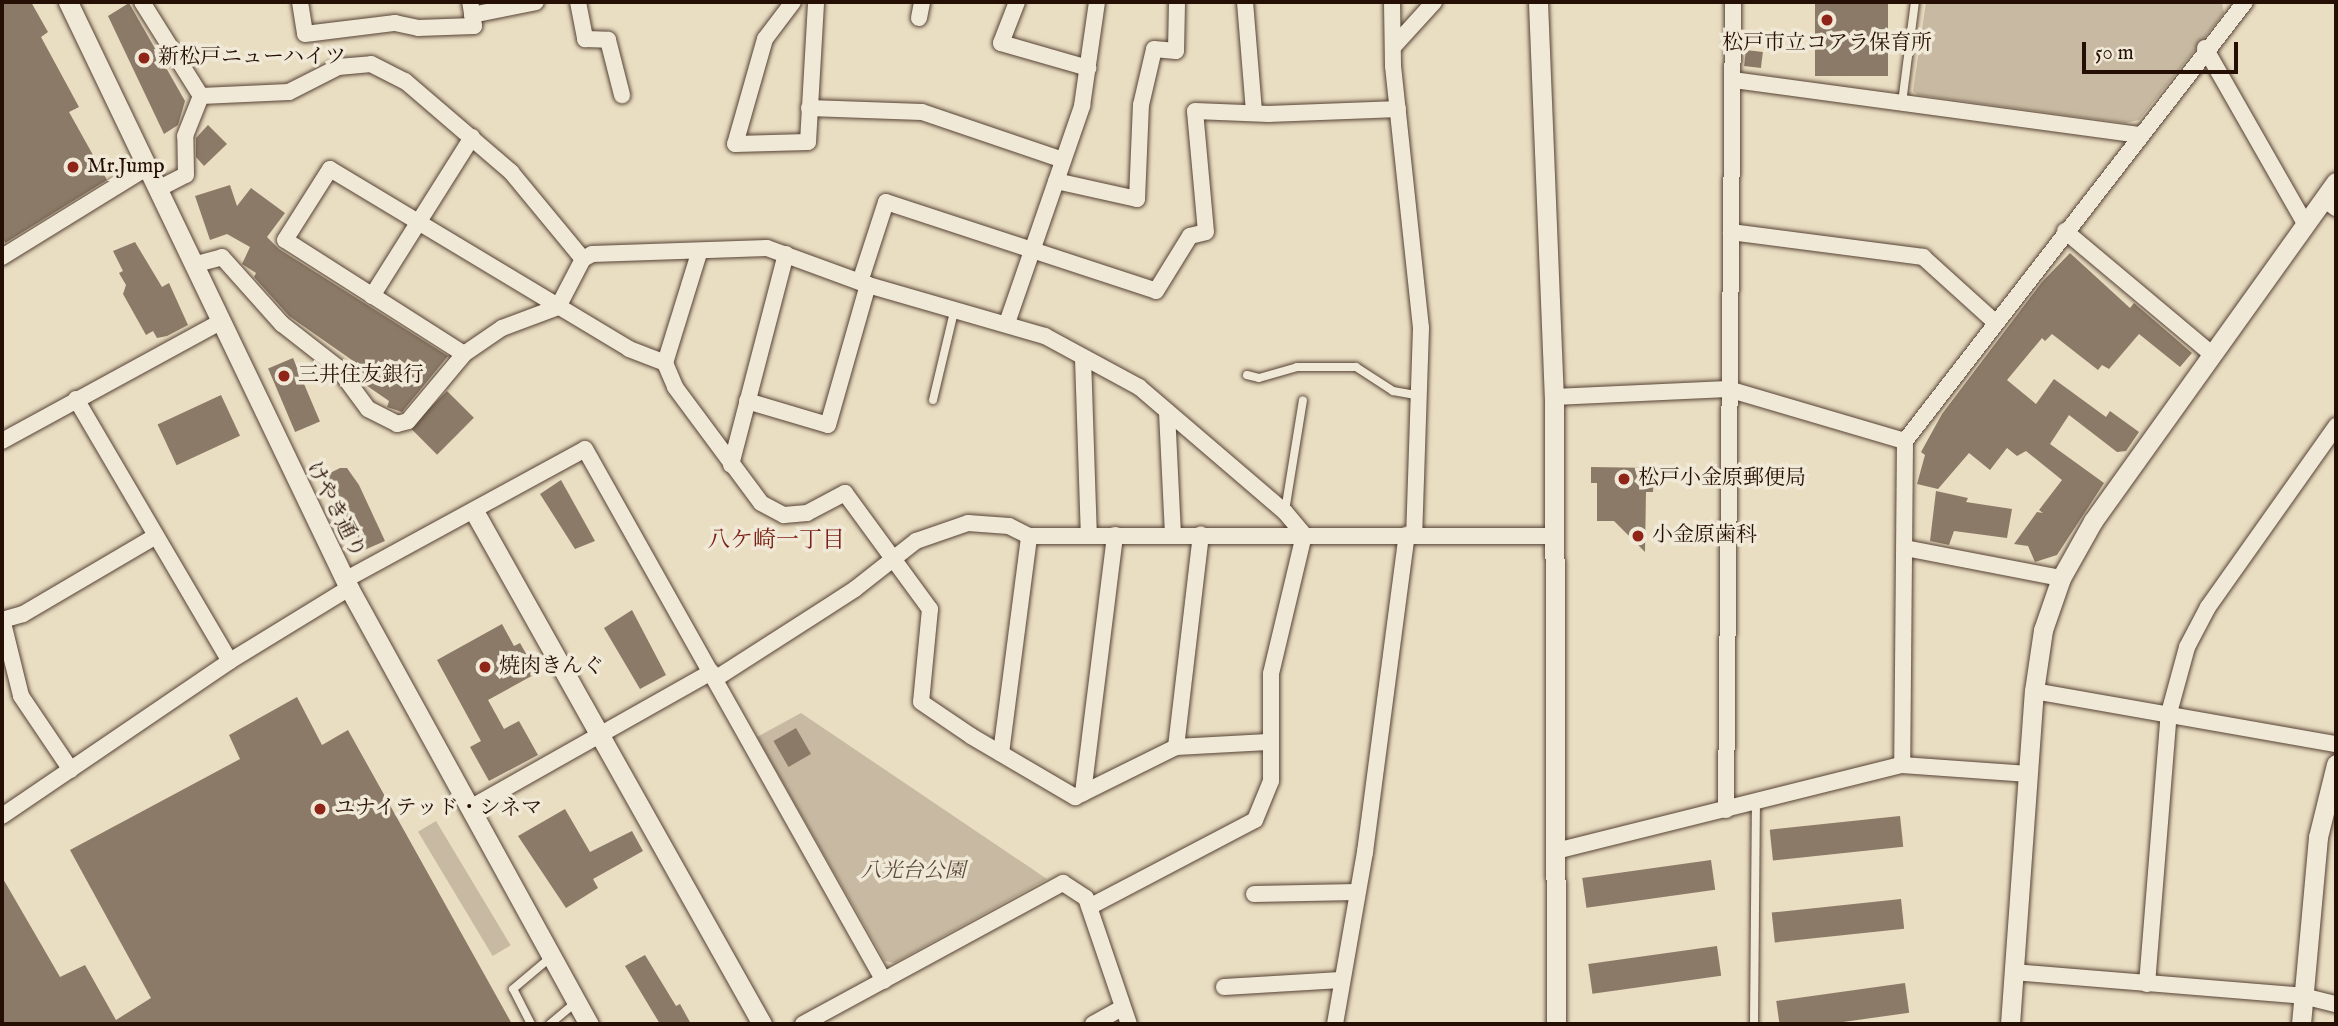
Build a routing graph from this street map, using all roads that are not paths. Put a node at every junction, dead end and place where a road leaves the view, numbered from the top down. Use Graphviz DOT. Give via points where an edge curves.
graph roads {
  1 [pos="68,2"];
  2 [pos="142,2"];
  3 [pos="300,2"];
  4 [pos="536,2"];
  5 [pos="578,2"];
  6 [pos="793,2"];
  7 [pos="816,2"];
  8 [pos="1017,2"];
  9 [pos="1097,2"];
  10 [pos="1177,2"];
  11 [pos="1245,2"];
  12 [pos="1392,2"];
  13 [pos="1434,2"];
  14 [pos="1538,2"];
  15 [pos="1733,2"];
  16 [pos="1915,2"];
  17 [pos="2245,2"];
  18 [pos="471,8"];
  19 [pos="1395,45"];
  20 [pos="2206,48"];
  21 [pos="1088,68"];
  22 [pos="1733,80"];
  23 [pos="622,95"];
  24 [pos="201,96"];
  25 [pos="1902,103"];
  26 [pos="810,108"];
  27 [pos="1398,109"];
  28 [pos="1254,112"];
  29 [pos="2138,135"];
  30 [pos="472,137"];
  31 [pos="1063,160"];
  32 [pos="148,167"];
  33 [pos="1056,181"];
  34 [pos="2336,182"];
  35 [pos="158,189"];
  36 [pos="2330,203"];
  37 [pos="419,224"];
  38 [pos="2306,225"];
  39 [pos="1731,232"];
  40 [pos="2065,232"];
  41 [pos="1031,250"];
  42 [pos="698,253"];
  43 [pos="786,254"];
  44 [pos="2,257"];
  45 [pos="583,259"];
  46 [pos="193,265"];
  47 [pos="864,284"];
  48 [pos="372,296"];
  49 [pos="558,307"];
  50 [pos="955,309"];
  51 [pos="220,322"];
  52 [pos="1007,323"];
  53 [pos="1996,323"];
  54 [pos="464,354"];
  55 [pos="2213,355"];
  56 [pos="1083,358"];
  57 [pos="665,363"];
  58 [pos="1247,374"];
  59 [pos="1727,389"];
  60 [pos="1421,396"];
  61 [pos="1554,397"];
  62 [pos="76,399"];
  63 [pos="933,400"];
  64 [pos="1303,400"];
  65 [pos="747,401"];
  66 [pos="1167,412"];
  67 [pos="2336,426"];
  68 [pos="2,441"];
  69 [pos="1905,441"];
  70 [pos="731,465"];
  71 [pos="474,511"];
  72 [pos="1285,512"];
  73 [pos="1174,534"];
  74 [pos="1201,534"];
  75 [pos="1115,535"];
  76 [pos="1304,535"];
  77 [pos="1410,535"];
  78 [pos="156,536"];
  79 [pos="1029,536"];
  80 [pos="1089,536"];
  81 [pos="1553,536"];
  82 [pos="1905,548"];
  83 [pos="896,557"];
  84 [pos="2061,578"];
  85 [pos="347,584"];
  86 [pos="2,620"];
  87 [pos="230,661"];
  88 [pos="713,676"];
  89 [pos="2034,691"];
  90 [pos="2169,713"];
  91 [pos="601,734"];
  92 [pos="1268,742"];
  93 [pos="2336,744"];
  94 [pos="1176,747"];
  95 [pos="1001,753"];
  96 [pos="2336,764"];
  97 [pos="1902,765"];
  98 [pos="71,770"];
  99 [pos="2029,774"];
  100 [pos="1083,793"];
  101 [pos="1756,803"];
  102 [pos="470,808"];
  103 [pos="1726,810"];
  104 [pos="2,816"];
  105 [pos="1556,851"];
  106 [pos="1357,892"];
  107 [pos="1254,894"];
  108 [pos="1090,907"];
  109 [pos="551,957"];
  110 [pos="2013,972"];
  111 [pos="1341,980"];
  112 [pos="884,981"];
  113 [pos="2147,984"];
  114 [pos="1224,987"];
  115 [pos="2303,996"];
  116 [pos="576,1002"];
  117 [pos="2336,1004"];
  118 [pos="1122,1008"];
  119 [pos="531,1024"];
  120 [pos="550,1024"];
  121 [pos="589,1024"];
  122 [pos="762,1024"];
  123 [pos="803,1024"];
  124 [pos="1093,1024"];
  125 [pos="1129,1024"];
  126 [pos="1335,1024"];
  127 [pos="1556,1024"];
  128 [pos="1754,1024"];
  129 [pos="2010,1024"];
  130 [pos="2301,1024"];
  1 -- 32 [label="street, けやき通り"];
  2 -- 24 [label="street"];
  3 -- 18 [label="street" via="306,34 395,23 418,28 474,26"];
  4 -- 18 [label="street"];
  5 -- 23 [label="street" via="585,39 608,40"];
  6 -- 26 [label="street" via="765,39 735,144 808,142"];
  7 -- 26 [label="street"];
  8 -- 21 [label="street" via="1001,43"];
  9 -- 21 [label="street"];
  10 -- 33 [label="street" via="1176,51 1154,49 1141,105 1137,199"];
  11 -- 28 [label="street"];
  12 -- 19 [label="street"];
  13 -- 19 [label="street"];
  14 -- 61 [label="street"];
  15 -- 22 [label="street"];
  16 -- 25 [label="lane"];
  17 -- 20 [label="street"];
  19 -- 27 [label="street"];
  20 -- 29 [label="street"];
  20 -- 38 [label="street"];
  21 -- 31 [label="street" via="1082,106"];
  22 -- 25 [label="street"];
  22 -- 39 [label="street"];
  24 -- 30 [label="street" via="289,92 338,67 371,64 405,81"];
  24 -- 35 [label="street" via="185,136 186,175"];
  25 -- 29 [label="street"];
  26 -- 31 [label="street" via="922,112"];
  27 -- 28 [label="street"];
  27 -- 60 [label="street" via="1421,328"];
  28 -- 41 [label="street" via="1195,111 1206,232 1190,236 1156,291"];
  29 -- 40 [label="street"];
  30 -- 37 [label="street"];
  30 -- 45 [label="street" via="511,172"];
  31 -- 33 [label="street"];
  32 -- 35 [label="street, けやき通り"];
  32 -- 44 [label="street"];
  33 -- 41 [label="street"];
  34 -- 36 [label="street"];
  35 -- 46 [label="street, けやき通り"];
  36 -- 38 [label="street"];
  37 -- 48 [label="street"];
  37 -- 48 [label="street" via="330,169 285,240"];
  37 -- 49 [label="street"];
  38 -- 55 [label="street"];
  39 -- 53 [label="street" via="1923,257"];
  39 -- 59 [label="street"];
  40 -- 53 [label="street"];
  40 -- 55 [label="street"];
  41 -- 47 [label="street" via="886,202"];
  41 -- 52 [label="street"];
  42 -- 43 [label="street" via="767,248"];
  42 -- 45 [label="street" via="592,254"];
  42 -- 57 [label="street"];
  43 -- 47 [label="street"];
  43 -- 65 [label="street"];
  45 -- 49 [label="street"];
  46 -- 51 [label="street, けやき通り"];
  46 -- 54 [label="street" via="222,257 282,324 337,366 368,410 397,424 408,421"];
  47 -- 50 [label="street"];
  47 -- 65 [label="street" via="828,425"];
  48 -- 54 [label="street"];
  49 -- 54 [label="street" via="502,328"];
  49 -- 57 [label="street" via="629,349"];
  50 -- 52 [label="street"];
  50 -- 63 [label="lane"];
  51 -- 62 [label="street"];
  51 -- 85 [label="street, けやき通り"];
  52 -- 56 [label="street" via="1045,336"];
  53 -- 69 [label="street"];
  55 -- 84 [label="street" via="2093,521"];
  56 -- 66 [label="street" via="1139,387"];
  56 -- 80 [label="street"];
  57 -- 70 [label="street" via="675,387"];
  58 -- 60 [label="lane" via="1259,378 1297,367 1356,366 1393,391"];
  59 -- 61 [label="street"];
  59 -- 69 [label="street"];
  59 -- 103 [label="street"];
  60 -- 77 [label="street"];
  61 -- 81 [label="street"];
  62 -- 68 [label="street"];
  62 -- 78 [label="street"];
  64 -- 72 [label="lane"];
  65 -- 70 [label="street"];
  66 -- 72 [label="street"];
  66 -- 73 [label="street"];
  67 -- 90 [label="street" via="2208,607 2187,647"];
  69 -- 82 [label="street"];
  70 -- 83 [label="street" via="761,503 784,515 807,513 845,493"];
  71 -- 85 [label="street"];
  71 -- 88 [label="street" via="585,449"];
  71 -- 91 [label="street"];
  72 -- 76 [label="street"];
  73 -- 74 [label="street"];
  73 -- 75 [label="street"];
  74 -- 76 [label="street"];
  74 -- 94 [label="street"];
  75 -- 80 [label="street"];
  75 -- 100 [label="street"];
  76 -- 77 [label="street"];
  76 -- 92 [label="street" via="1273,661"];
  77 -- 81 [label="street"];
  77 -- 106 [label="street"];
  78 -- 86 [label="street" via="23,614"];
  78 -- 87 [label="street"];
  79 -- 80 [label="street"];
  79 -- 83 [label="street" via="1009,526 968,523 931,533"];
  79 -- 95 [label="street"];
  81 -- 105 [label="street"];
  82 -- 84 [label="street"];
  82 -- 97 [label="street"];
  83 -- 88 [label="street" via="855,589"];
  83 -- 95 [label="street" via="932,619 921,702"];
  84 -- 89 [label="street" via="2043,630"];
  85 -- 87 [label="street"];
  85 -- 102 [label="street, けやき通り"];
  86 -- 98 [label="street" via="21,696"];
  87 -- 98 [label="street"];
  88 -- 91 [label="street"];
  88 -- 112 [label="street"];
  89 -- 90 [label="street"];
  89 -- 99 [label="street"];
  90 -- 93 [label="street"];
  90 -- 113 [label="street"];
  91 -- 102 [label="street"];
  91 -- 122 [label="street"];
  92 -- 94 [label="street"];
  92 -- 108 [label="street" via="1271,781 1255,820"];
  94 -- 100 [label="street"];
  95 -- 100 [label="street" via="1074,797"];
  96 -- 115 [label="street" via="2318,837"];
  97 -- 99 [label="street"];
  97 -- 101 [label="street"];
  98 -- 104 [label="street"];
  99 -- 110 [label="street"];
  101 -- 103 [label="street"];
  101 -- 128 [label="lane"];
  102 -- 109 [label="street, けやき通り"];
  103 -- 105 [label="street"];
  105 -- 127 [label="street"];
  106 -- 107 [label="street"];
  106 -- 111 [label="street"];
  108 -- 112 [label="street" via="1086,898 1063,883"];
  108 -- 118 [label="street"];
  109 -- 116 [label="street, けやき通り"];
  109 -- 119 [label="lane" via="513,989"];
  110 -- 113 [label="street"];
  110 -- 129 [label="street"];
  111 -- 114 [label="street"];
  111 -- 126 [label="street"];
  112 -- 123 [label="street"];
  113 -- 115 [label="street"];
  115 -- 117 [label="street"];
  115 -- 130 [label="street"];
  116 -- 120 [label="lane"];
  116 -- 121 [label="street, けやき通り"];
  118 -- 124 [label="street"];
  118 -- 125 [label="street"];
}
